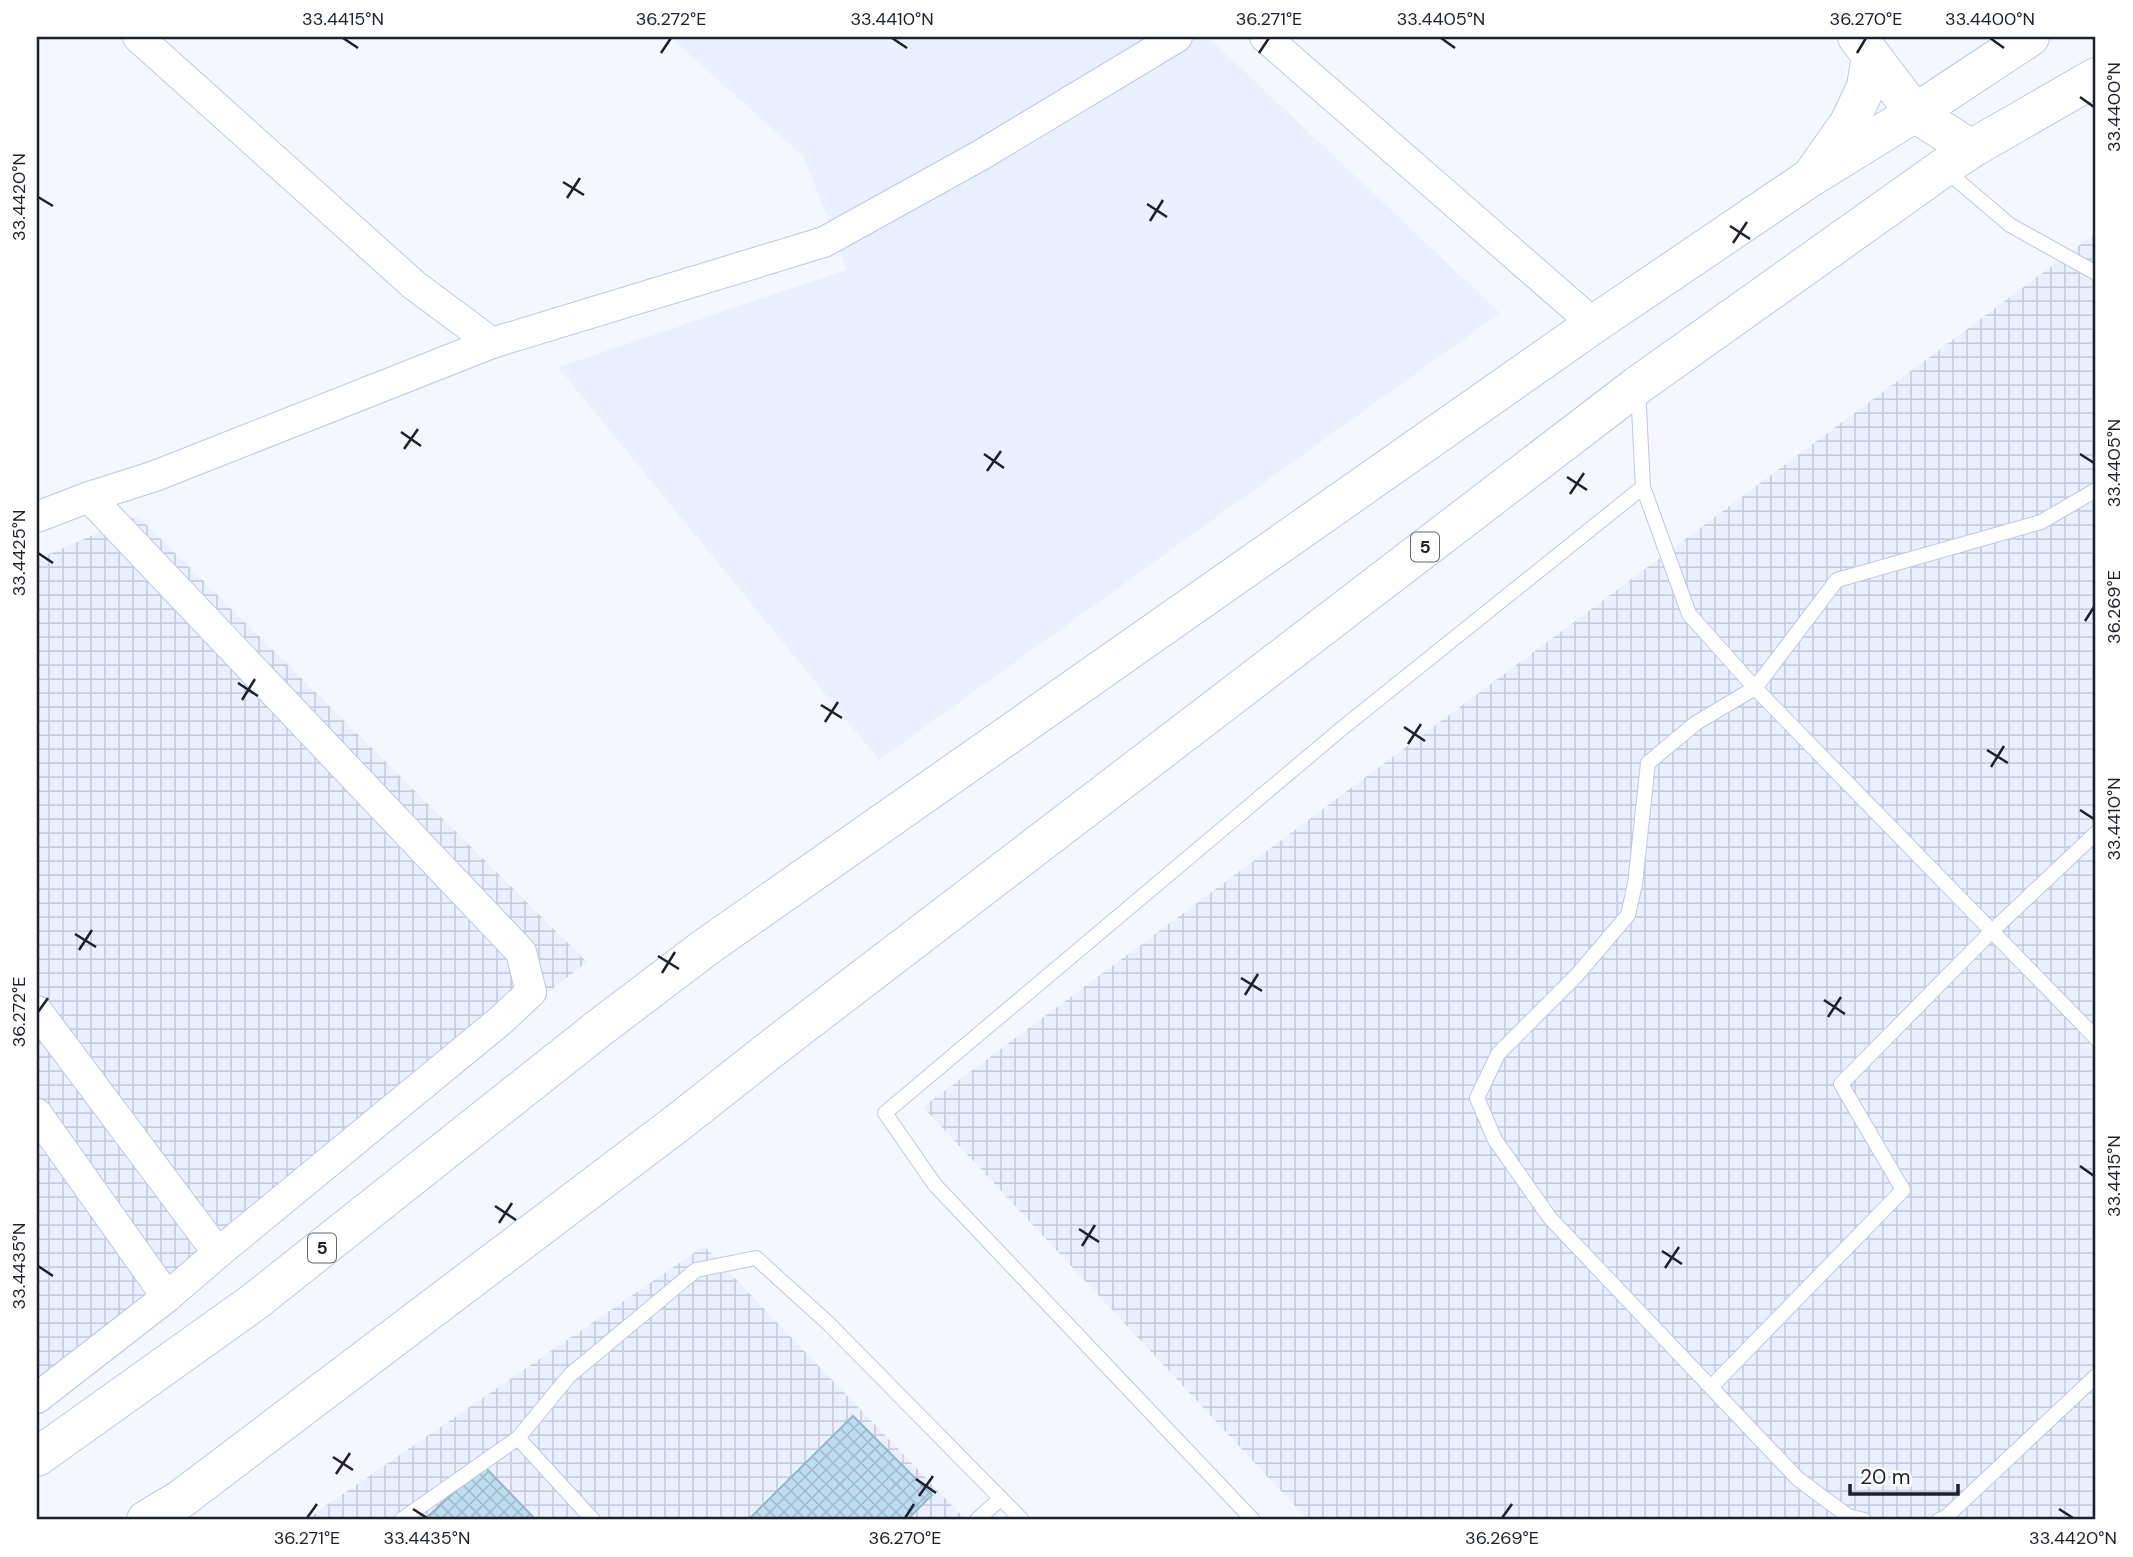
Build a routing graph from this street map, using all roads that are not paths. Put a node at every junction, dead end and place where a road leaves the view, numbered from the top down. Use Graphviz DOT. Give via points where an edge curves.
graph roads {
  1 [pos="138,37"];
  2 [pos="1177,37"];
  3 [pos="1265,37"];
  4 [pos="2030,37"];
  5 [pos="1864,46"];
  6 [pos="2096,77"];
  7 [pos="1915,113"];
  8 [pos="1957,159"];
  9 [pos="1811,177"];
  10 [pos="2096,273"];
  11 [pos="1594,324"];
  12 [pos="492,343"];
  13 [pos="1638,384"];
  14 [pos="1643,487"];
  15 [pos="2096,489"];
  16 [pos="89,497"];
  17 [pos="37,517"];
  18 [pos="1755,688"];
  19 [pos="2096,833"];
  20 [pos="1992,931"];
  21 [pos="37,1011"];
  22 [pos="2096,1038"];
  23 [pos="37,1114"];
  24 [pos="218,1253"];
  25 [pos="167,1297"];
  26 [pos="2096,1376"];
  27 [pos="1711,1387"];
  28 [pos="37,1398"];
  29 [pos="518,1438"];
  30 [pos="37,1457"];
  31 [pos="1001,1498"];
  32 [pos="146,1520"];
  33 [pos="401,1520"];
  34 [pos="593,1520"];
  35 [pos="977,1520"];
  36 [pos="1022,1520"];
  37 [pos="1253,1520"];
  38 [pos="1864,1520"];
  39 [pos="1939,1520"];
  1 -- 12 [label="street" via="414,285"];
  2 -- 12 [label="street" via="981,155 824,242"];
  3 -- 11 [label="street"];
  4 -- 7 [label="main road, 5"];
  5 -- 7 [label="main road"];
  5 -- 9 [label="main road" via="1866,87 1849,123"];
  6 -- 8 [label="main road, 5"];
  7 -- 8 [label="main road"];
  7 -- 9 [label="main road, 5"];
  8 -- 10 [label="lane" via="2011,225"];
  8 -- 13 [label="main road, 5"];
  9 -- 11 [label="main road, 5"];
  11 -- 30 [label="main road, 5" via="706,947 254,1302"];
  12 -- 16 [label="street" via="155,476"];
  13 -- 14 [label="lane"];
  13 -- 32 [label="main road, 5" via="680,1121 181,1499"];
  14 -- 18 [label="lane" via="1689,614"];
  14 -- 37 [label="lane" via="1340,730 885,1113 935,1185"];
  15 -- 18 [label="lane" via="2041,522 1836,580"];
  16 -- 17 [label="street"];
  16 -- 24 [label="street" via="521,953 531,992"];
  18 -- 20 [label="lane"];
  18 -- 27 [label="lane" via="1696,723 1648,763 1628,915 1577,975 1498,1054 1477,1098 1495,1140 1550,1217"];
  19 -- 20 [label="lane"];
  20 -- 22 [label="lane"];
  20 -- 27 [label="lane" via="1841,1084 1903,1190"];
  21 -- 24 [label="street"];
  23 -- 25 [label="street"];
  24 -- 25 [label="street"];
  25 -- 28 [label="street"];
  26 -- 39 [label="lane"];
  27 -- 38 [label="lane" via="1798,1479 1849,1516"];
  29 -- 31 [label="lane" via="570,1375 696,1270 757,1258 828,1322"];
  29 -- 33 [label="lane"];
  29 -- 34 [label="lane"];
  31 -- 35 [label="lane"];
  31 -- 36 [label="lane"];
}
